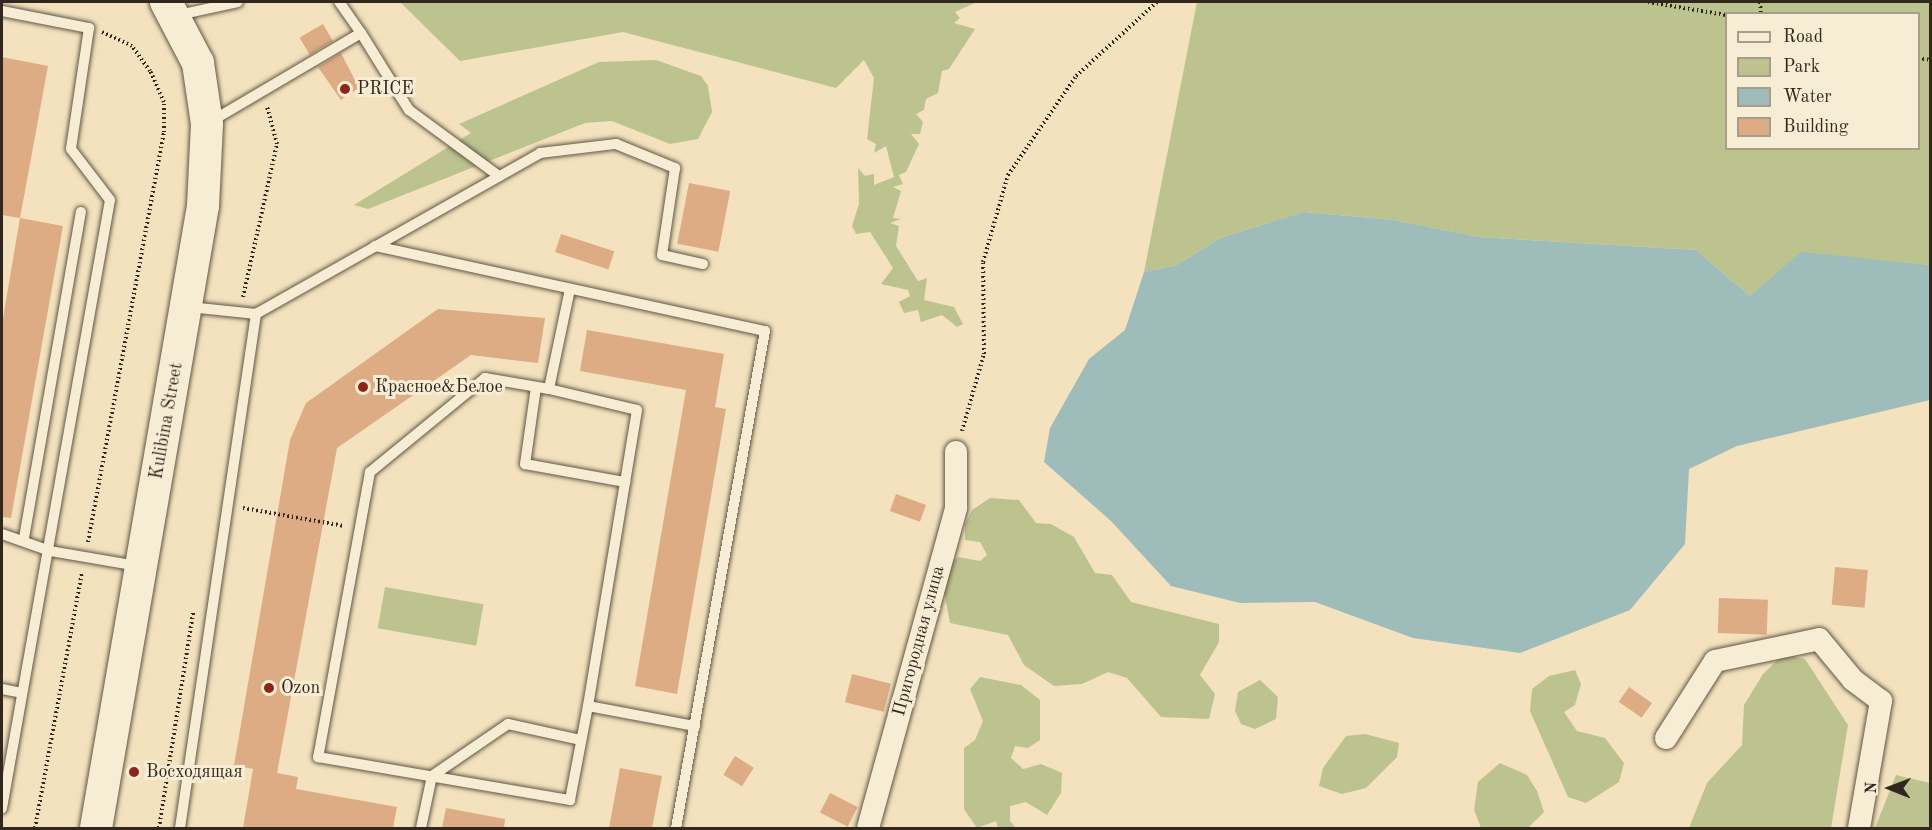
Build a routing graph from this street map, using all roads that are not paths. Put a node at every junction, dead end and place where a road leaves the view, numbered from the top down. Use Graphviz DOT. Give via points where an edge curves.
graph roads {
  1 [pos="238,2"];
  2 [pos="339,2"];
  3 [pos="172,8"];
  4 [pos="2,11"];
  5 [pos="362,33"];
  6 [pos="207,124"];
  7 [pos="499,176"];
  8 [pos="81,212"];
  9 [pos="375,246"];
  10 [pos="703,264"];
  11 [pos="570,289"];
  12 [pos="187,307"];
  13 [pos="256,314"];
  14 [pos="536,387"];
  15 [pos="549,389"];
  16 [pos="956,452"];
  17 [pos="625,482"];
  18 [pos="2,534"];
  19 [pos="24,538"];
  20 [pos="50,551"];
  21 [pos="142,566"];
  22 [pos="2,689"];
  23 [pos="22,693"];
  24 [pos="588,706"];
  25 [pos="695,726"];
  26 [pos="1666,738"];
  27 [pos="581,740"];
  28 [pos="432,776"];
  29 [pos="2,808"];
  30 [pos="96,828"];
  31 [pos="180,828"];
  32 [pos="421,828"];
  33 [pos="676,828"];
  34 [pos="868,828"];
  35 [pos="1859,828"];
  1 -- 3 [label="lane"];
  2 -- 5 [label="lane"];
  3 -- 6 [label="main road, Kulibina Street" via="198,63"];
  4 -- 20 [label="lane" via="89,28 71,149 110,200"];
  5 -- 6 [label="lane"];
  5 -- 7 [label="lane" via="409,110"];
  6 -- 12 [label="main road, Kulibina Street" via="203,206"];
  7 -- 9 [label="lane"];
  7 -- 10 [label="lane" via="540,153 616,144 675,168 662,255"];
  8 -- 19 [label="lane"];
  9 -- 11 [label="lane"];
  9 -- 13 [label="lane"];
  11 -- 15 [label="lane"];
  11 -- 25 [label="lane" via="765,331"];
  12 -- 13 [label="lane"];
  12 -- 21 [label="main road, Kulibina Street"];
  13 -- 31 [label="lane"];
  14 -- 15 [label="lane"];
  14 -- 17 [label="lane" via="525,464"];
  14 -- 28 [label="lane" via="485,378 370,472 318,757"];
  15 -- 17 [label="lane" via="637,410"];
  16 -- 34 [label="street, Пригородная улица" via="956,508"];
  17 -- 24 [label="lane"];
  18 -- 19 [label="lane"];
  19 -- 20 [label="lane"];
  20 -- 21 [label="lane"];
  20 -- 23 [label="lane"];
  21 -- 30 [label="main road, Kulibina Street"];
  22 -- 23 [label="lane"];
  23 -- 29 [label="lane"];
  24 -- 25 [label="lane"];
  24 -- 27 [label="lane"];
  25 -- 33 [label="lane"];
  26 -- 35 [label="street" via="1715,661 1820,639 1853,680 1881,701"];
  27 -- 28 [label="lane" via="508,724"];
  27 -- 28 [label="lane" via="570,801"];
  28 -- 32 [label="lane"];
}
